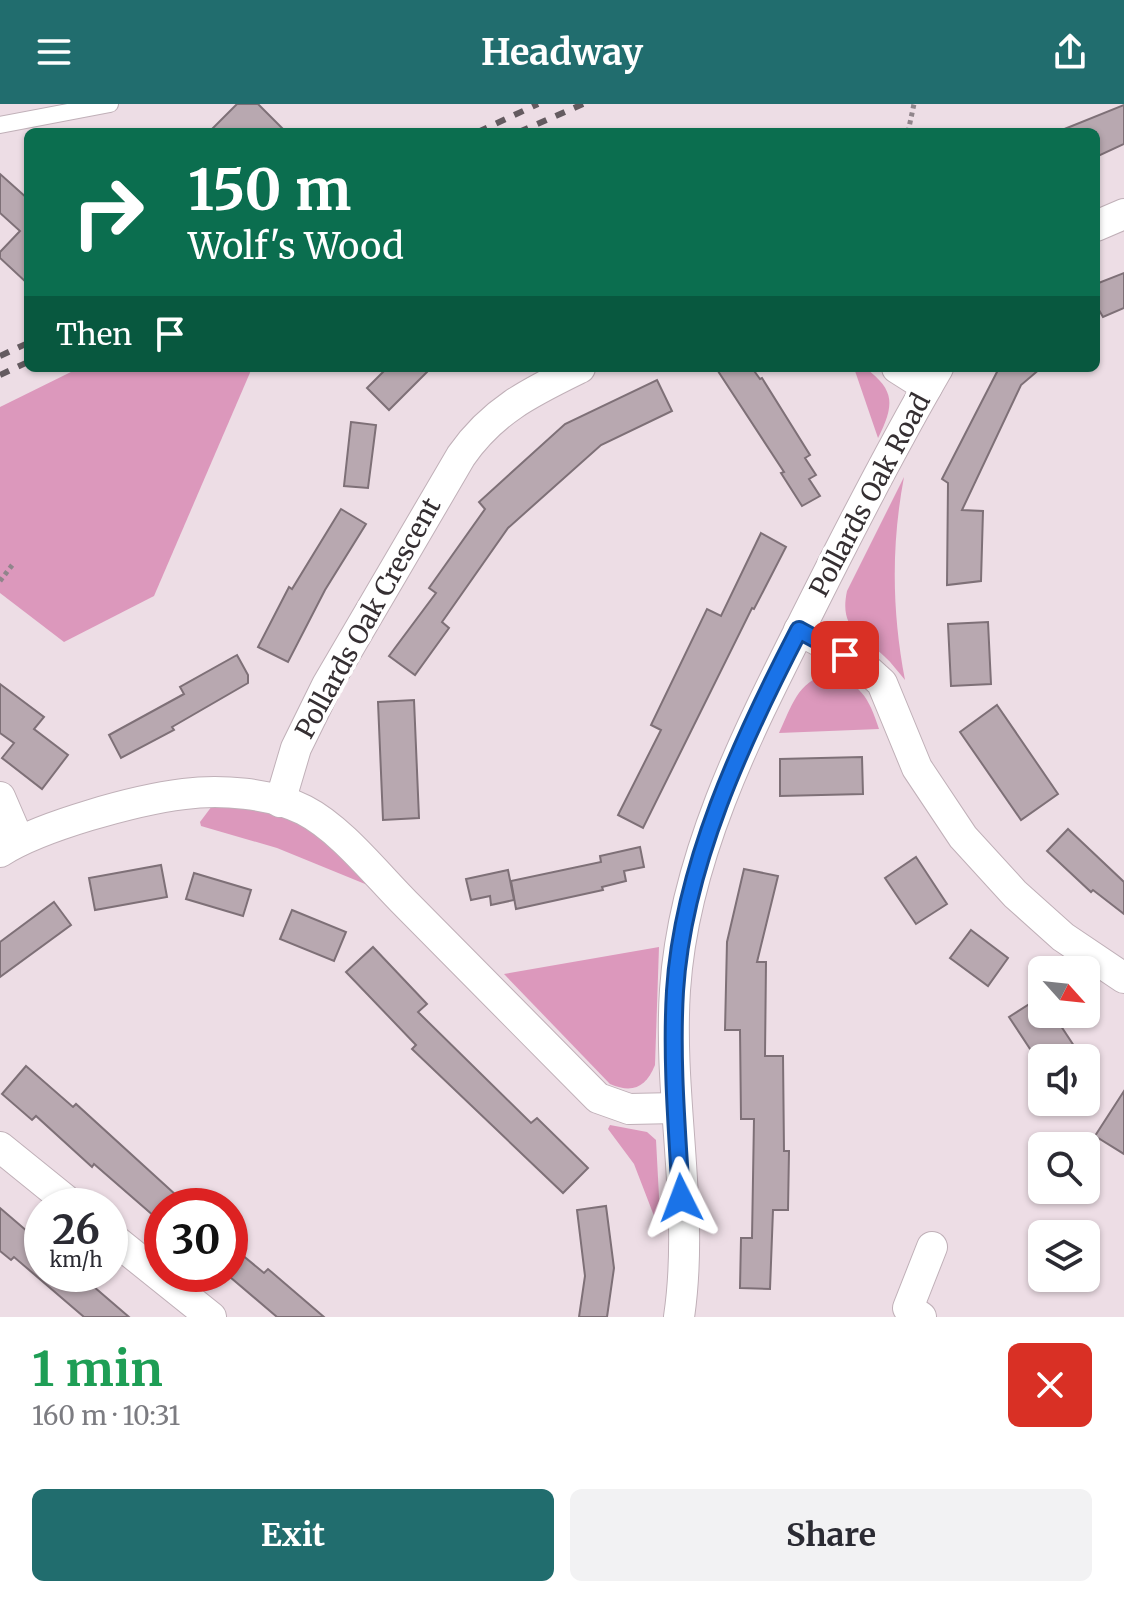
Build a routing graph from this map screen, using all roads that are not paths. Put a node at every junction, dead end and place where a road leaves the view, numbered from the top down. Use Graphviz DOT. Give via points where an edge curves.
graph roads {
  1 [pos="110,104"];
  2 [pos="0,125"];
  3 [pos="1124,214"];
  4 [pos="1100,224"];
  5 [pos="573,372"];
  6 [pos="913,372"];
  7 [pos="933,377"];
  8 [pos="799,630"];
  9 [pos="0,797"];
  10 [pos="280,802"];
  11 [pos="9,846"];
  12 [pos="1124,978"];
  13 [pos="676,1108"];
  14 [pos="2,1153"];
  15 [pos="49,1188"];
  16 [pos="932,1247"];
  17 [pos="128,1250"];
  18 [pos="211,1317"];
  19 [pos="679,1317"];
  20 [pos="921,1317"];
  1 -- 2 [label="lane"];
  3 -- 4 [label="street"];
  5 -- 10 [label="street, Pollards Oak Crescent" via="498,413 461,456 327,685 296,748"];
  6 -- 7 [label="street"];
  7 -- 8 [label="street, Pollards Oak Road" via="892,445"];
  8 -- 12 [label="street" via="861,664 882,683 917,768 963,837 1063,937"];
  8 -- 13 [label="street, Pollards Oak Road" via="757,712 688,904 675,989"];
  9 -- 11 [label="street"];
  10 -- 11 [label="street" via="185,794 63,825"];
  10 -- 13 [label="street" via="319,818 598,1098 629,1109"];
  13 -- 19 [label="street, Pollards Oak Road" via="684,1258"];
  14 -- 15 [label="street"];
  16 -- 20 [label="street" via="908,1308"];
  17 -- 18 [label="street"];
}
